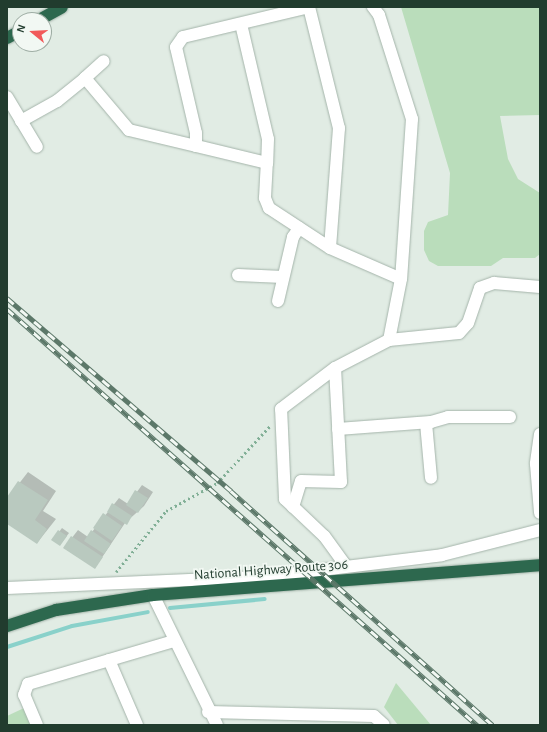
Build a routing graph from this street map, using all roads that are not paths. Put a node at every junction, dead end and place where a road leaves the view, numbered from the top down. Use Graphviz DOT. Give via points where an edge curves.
graph roads {
  1 [pos="62,7"];
  2 [pos="309,7"];
  3 [pos="373,7"];
  4 [pos="52,13"];
  5 [pos="241,24"];
  6 [pos="104,61"];
  7 [pos="85,78"];
  8 [pos="7,97"];
  9 [pos="21,121"];
  10 [pos="196,146"];
  11 [pos="37,147"];
  12 [pos="267,162"];
  13 [pos="299,228"];
  14 [pos="330,248"];
  15 [pos="238,275"];
  16 [pos="283,276"];
  17 [pos="401,279"];
  18 [pos="540,287"];
  19 [pos="278,302"];
  20 [pos="389,340"];
  21 [pos="335,368"];
  22 [pos="510,417"];
  23 [pos="426,423"];
  24 [pos="338,429"];
  25 [pos="540,434"];
  26 [pos="431,478"];
  27 [pos="293,508"];
  28 [pos="540,512"];
  29 [pos="540,530"];
  30 [pos="540,565"];
  31 [pos="346,566"];
  32 [pos="7,588"];
  33 [pos="152,595"];
  34 [pos="7,626"];
  35 [pos="174,641"];
  36 [pos="109,660"];
  37 [pos="208,712"];
  38 [pos="291,714"];
  39 [pos="37,725"];
  40 [pos="137,725"];
  41 [pos="217,725"];
  42 [pos="299,725"];
  43 [pos="384,725"];
  1 -- 4 [label="highway"];
  2 -- 5 [label="street"];
  2 -- 14 [label="street" via="339,128"];
  3 -- 17 [label="street" via="378,15 412,119"];
  5 -- 10 [label="street" via="183,37 176,47"];
  5 -- 12 [label="street" via="268,139"];
  6 -- 7 [label="street"];
  7 -- 9 [label="street" via="57,101"];
  7 -- 10 [label="street" via="129,130"];
  8 -- 9 [label="street"];
  9 -- 11 [label="street"];
  10 -- 12 [label="street"];
  12 -- 13 [label="street" via="265,198 269,208"];
  13 -- 14 [label="street"];
  13 -- 16 [label="street" via="293,237"];
  14 -- 17 [label="street"];
  15 -- 16 [label="street"];
  16 -- 19 [label="street"];
  17 -- 20 [label="street"];
  18 -- 20 [label="street" via="494,283 480,288 468,323 459,333"];
  20 -- 21 [label="street"];
  21 -- 24 [label="street"];
  21 -- 27 [label="street" via="281,409 285,499"];
  22 -- 23 [label="street" via="448,417"];
  23 -- 24 [label="street"];
  23 -- 26 [label="street"];
  24 -- 27 [label="street" via="341,482 301,481"];
  25 -- 28 [label="street" via="536,464"];
  27 -- 31 [label="street" via="324,536"];
  29 -- 31 [label="street" via="442,555"];
  30 -- 33 [label="highway, National Highway Route 306"];
  31 -- 32 [label="street" via="264,577"];
  33 -- 34 [label="highway, National Highway Route 306" via="56,610"];
  33 -- 35 [label="street"];
  35 -- 36 [label="street"];
  35 -- 37 [label="street"];
  36 -- 39 [label="street" via="28,684 24,695"];
  36 -- 40 [label="street"];
  37 -- 38 [label="street"];
  37 -- 41 [label="street"];
  38 -- 42 [label="street"];
  38 -- 43 [label="street" via="374,716"];
}
